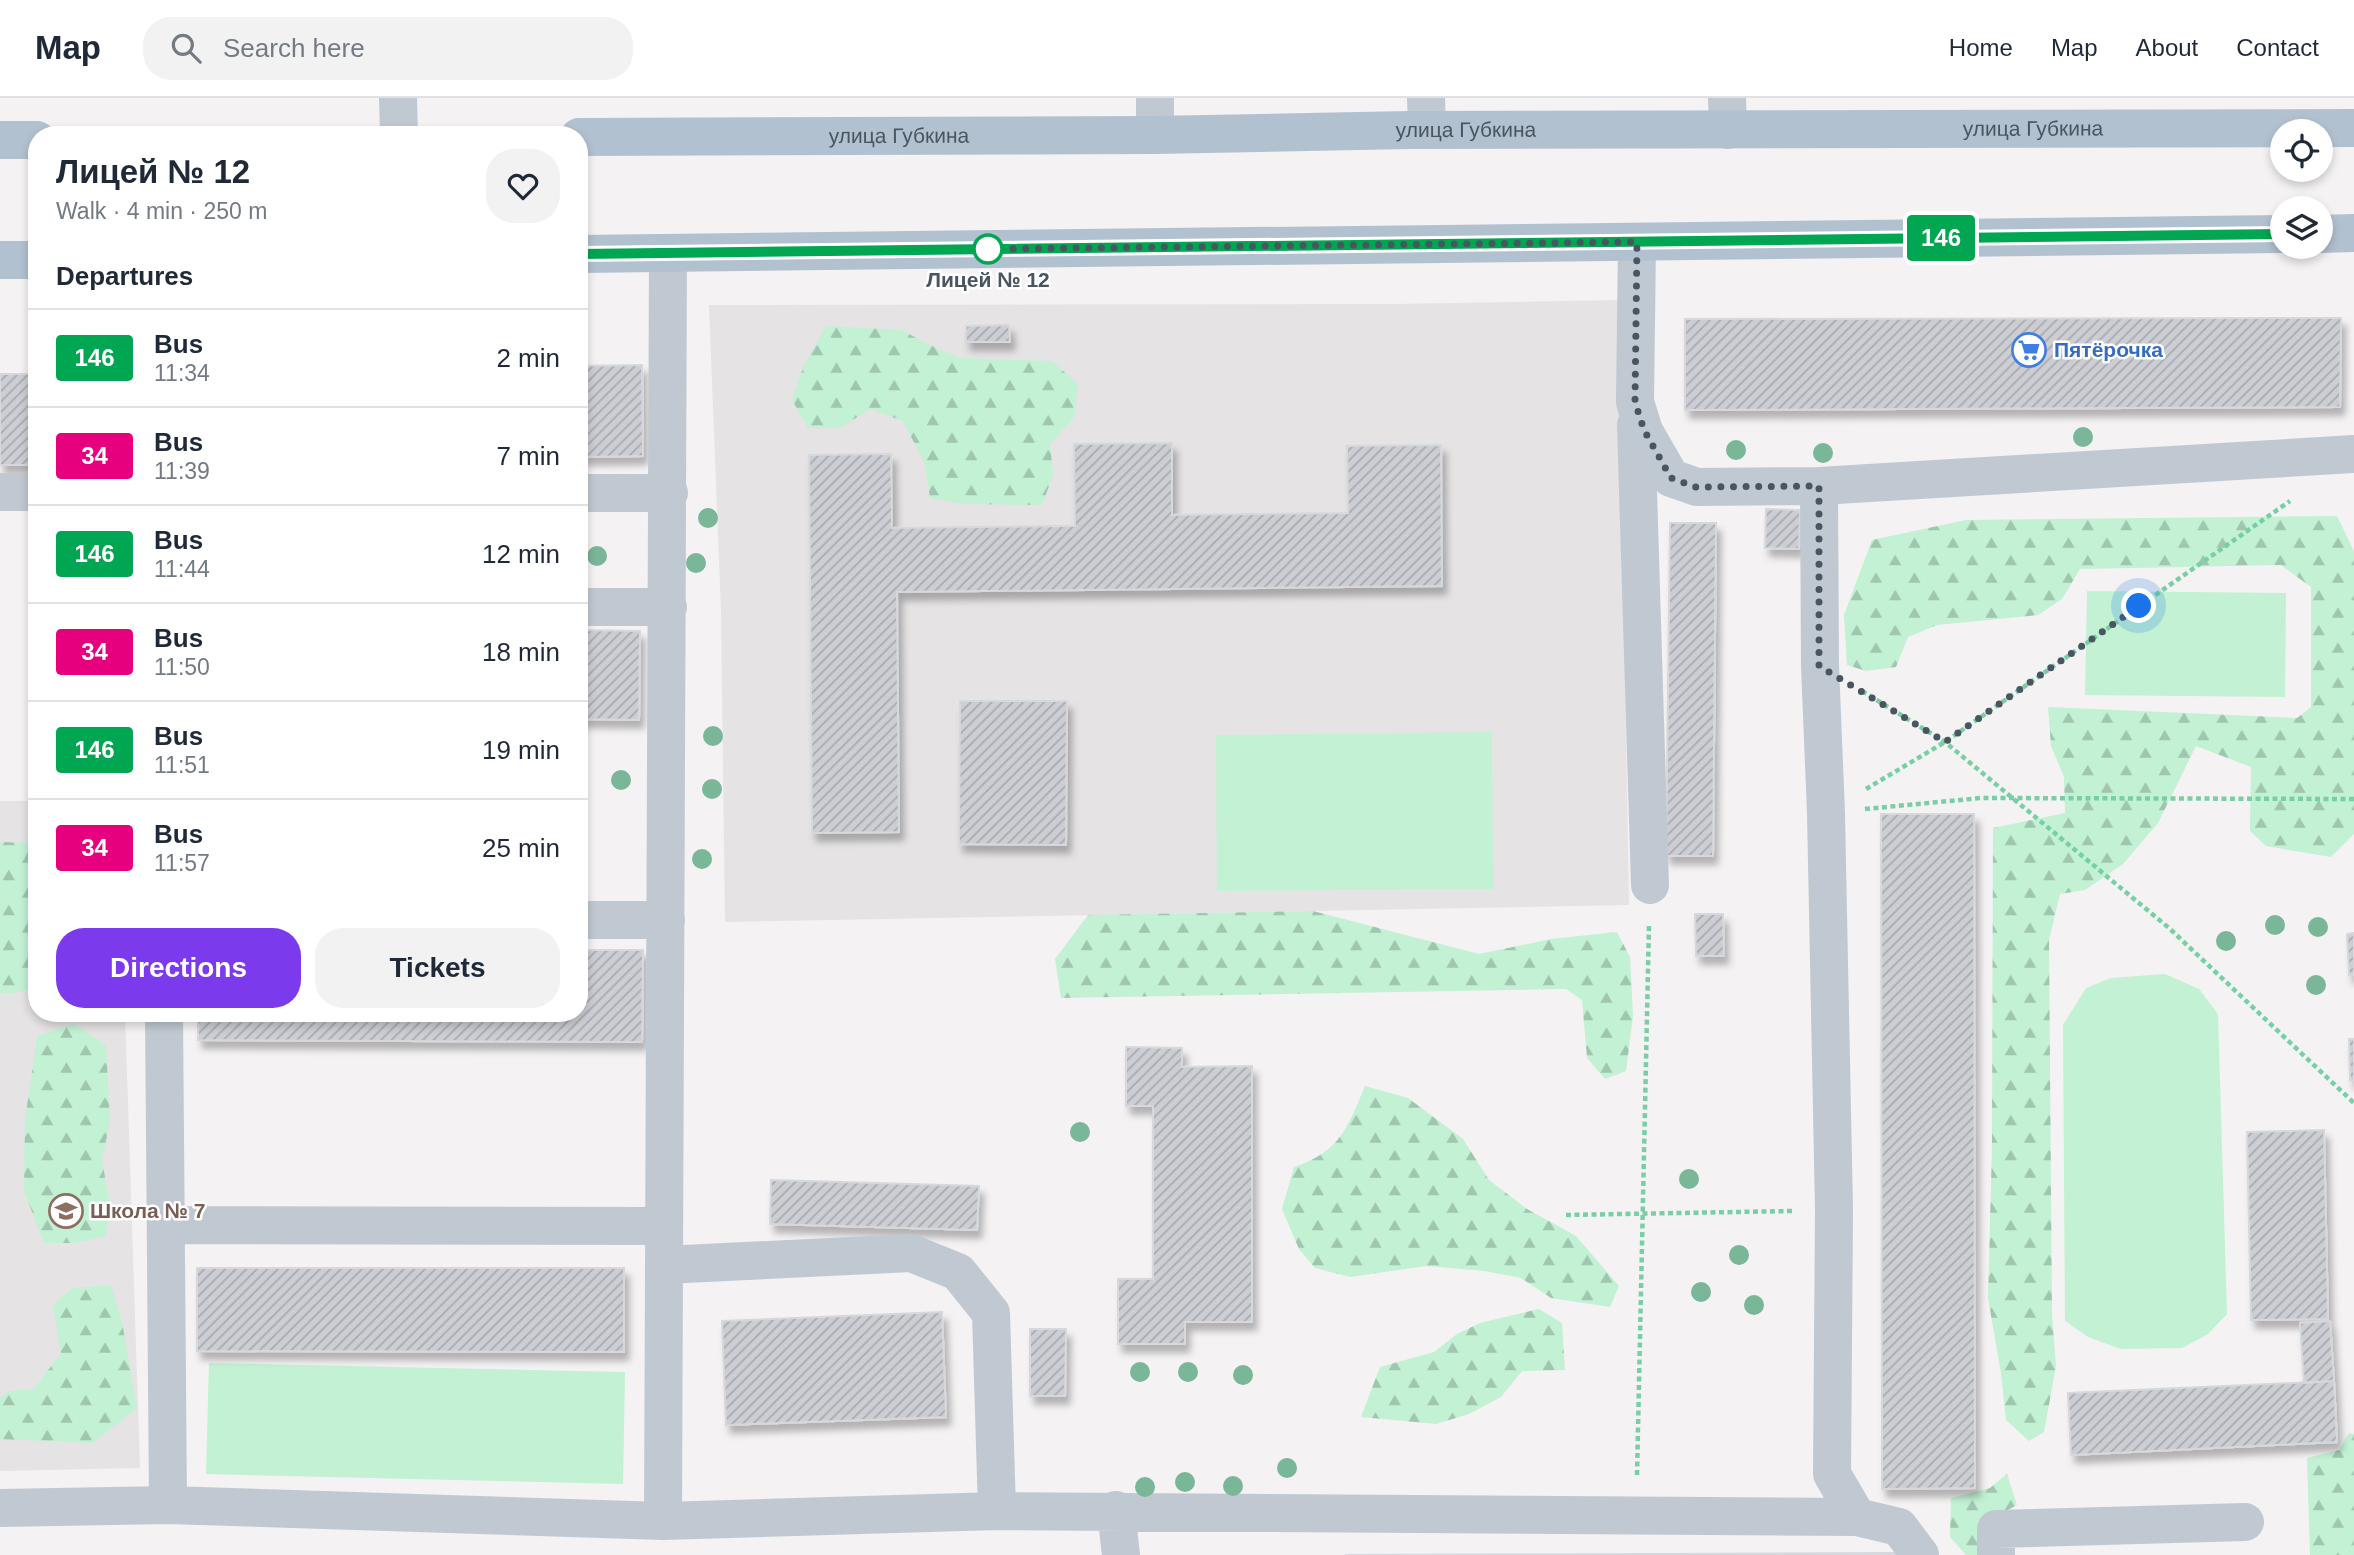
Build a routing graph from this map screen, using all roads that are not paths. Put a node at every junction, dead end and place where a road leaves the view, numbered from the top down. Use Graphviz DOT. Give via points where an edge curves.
graph roads {
  1 [pos="398,98"];
  2 [pos="1155,98"];
  3 [pos="1427,114"];
  4 [pos="1728,114"];
  5 [pos="399,126"];
  6 [pos="2354,128"];
  7 [pos="1155,135"];
  8 [pos="588,137"];
  9 [pos="0,140"];
  10 [pos="28,140"];
  11 [pos="2354,233"];
  12 [pos="2270,234"];
  13 [pos="2333,234"];
  14 [pos="1637,242"];
  15 [pos="668,253"];
  16 [pos="588,254"];
  17 [pos="0,260"];
  18 [pos="28,260"];
  19 [pos="1635,402"];
  20 [pos="2354,454"];
  21 [pos="1819,486"];
  22 [pos="0,492"];
  23 [pos="28,492"];
  24 [pos="588,493"];
  25 [pos="669,493"];
  26 [pos="588,607"];
  27 [pos="668,607"];
  28 [pos="1650,885"];
  29 [pos="588,920"];
  30 [pos="666,920"];
  31 [pos="164,1022"];
  32 [pos="166,1225"];
  33 [pos="664,1226"];
  34 [pos="664,1265"];
  35 [pos="168,1504"];
  36 [pos="0,1508"];
  37 [pos="1116,1510"];
  38 [pos="997,1511"];
  39 [pos="1857,1517"];
  40 [pos="663,1521"];
  41 [pos="2245,1522"];
  42 [pos="1121,1555"];
  43 [pos="1920,1555"];
  44 [pos="1996,1555"];
  1 -- 5 [label="lane"];
  2 -- 7 [label="lane"];
  3 -- 4 [label="main road, улица Губкина"];
  3 -- 7 [label="main road, улица Губкина"];
  4 -- 6 [label="main road, улица Губкина"];
  7 -- 8 [label="main road, улица Губкина"];
  9 -- 10 [label="main road"];
  11 -- 13 [label="main road"];
  12 -- 14 [label="main road"];
  14 -- 15 [label="main road"];
  14 -- 19 [label="lane"];
  15 -- 16 [label="main road"];
  15 -- 25 [label="lane"];
  17 -- 18 [label="main road"];
  19 -- 21 [label="lane" via="1644,430 1671,478 1696,487"];
  19 -- 28 [label="lane"];
  20 -- 21 [label="lane"];
  21 -- 39 [label="lane" via="1819,666 1834,1210 1832,1474"];
  22 -- 23 [label="lane"];
  24 -- 25 [label="lane"];
  25 -- 27 [label="lane"];
  26 -- 27 [label="lane"];
  27 -- 30 [label="lane"];
  29 -- 30 [label="lane"];
  30 -- 33 [label="lane"];
  31 -- 32 [label="lane"];
  32 -- 33 [label="lane"];
  32 -- 35 [label="lane"];
  33 -- 34 [label="lane"];
  34 -- 38 [label="lane" via="911,1253 958,1272 991,1313"];
  34 -- 40 [label="lane"];
  35 -- 36 [label="lane"];
  35 -- 40 [label="lane"];
  37 -- 38 [label="lane"];
  37 -- 39 [label="lane"];
  37 -- 42 [label="lane"];
  38 -- 40 [label="lane"];
  39 -- 43 [label="lane" via="1899,1527"];
  41 -- 44 [label="lane" via="1996,1530"];
}
